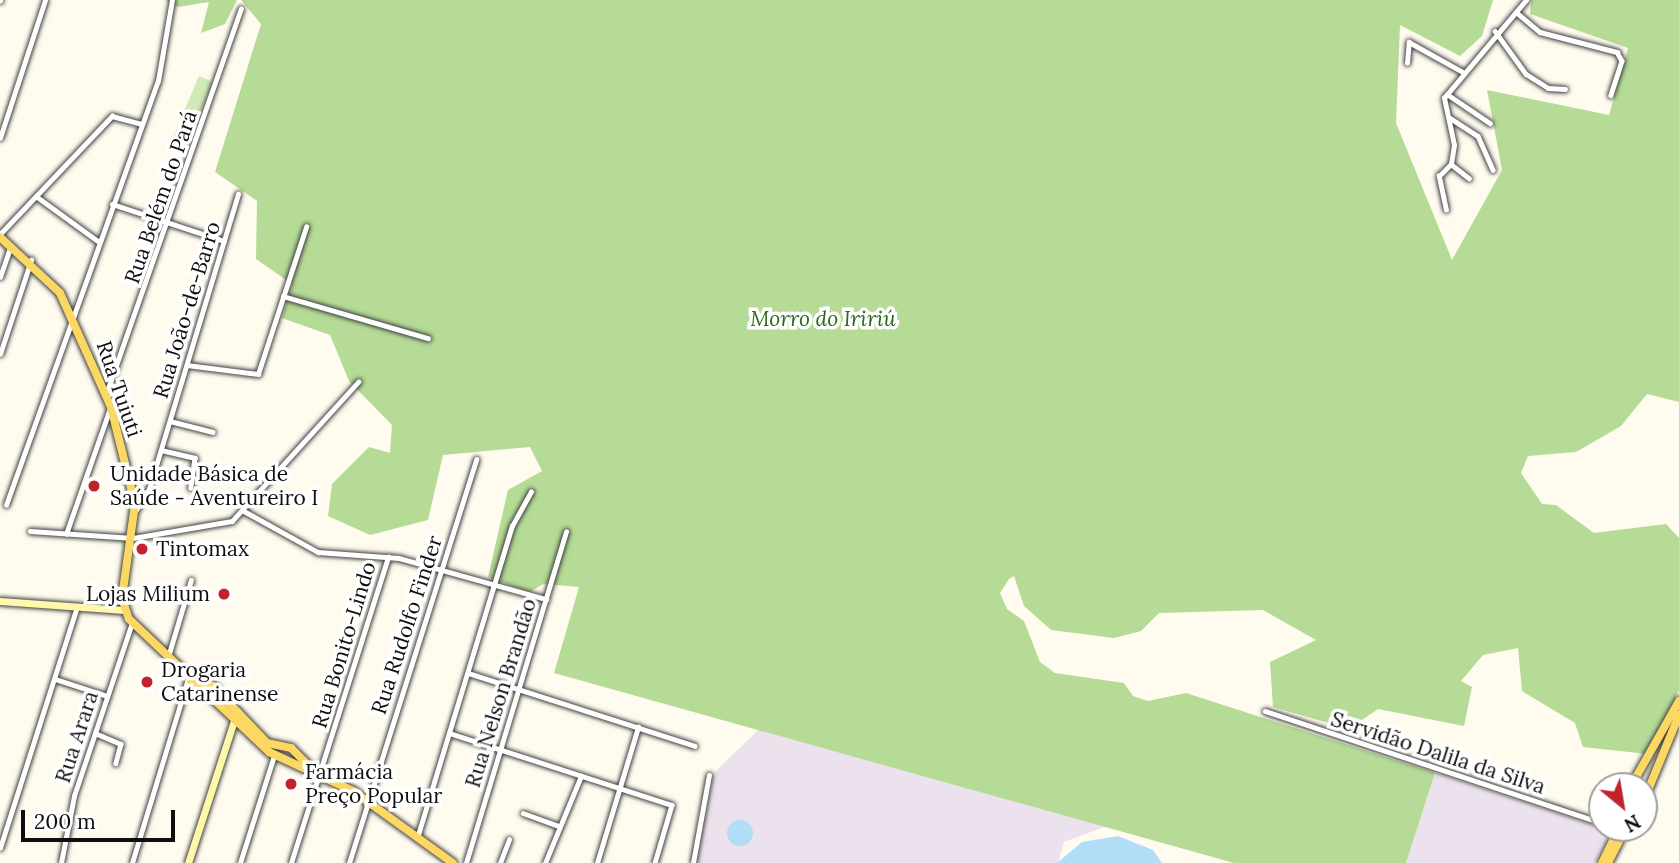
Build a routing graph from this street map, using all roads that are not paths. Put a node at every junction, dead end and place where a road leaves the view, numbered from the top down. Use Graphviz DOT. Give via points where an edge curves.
graph roads {
  1 [pos="45,0"];
  2 [pos="172,0"];
  3 [pos="1526,0"];
  4 [pos="241,9"];
  5 [pos="1516,12"];
  6 [pos="1495,31"];
  7 [pos="1407,63"];
  8 [pos="1463,72"];
  9 [pos="1564,89"];
  10 [pos="1447,94"];
  11 [pos="1611,95"];
  12 [pos="1450,118"];
  13 [pos="1490,122"];
  14 [pos="142,124"];
  15 [pos="0,138"];
  16 [pos="1451,164"];
  17 [pos="1493,170"];
  18 [pos="1469,178"];
  19 [pos="238,194"];
  20 [pos="36,196"];
  21 [pos="112,204"];
  22 [pos="1446,210"];
  23 [pos="169,223"];
  24 [pos="306,226"];
  25 [pos="0,236"];
  26 [pos="98,241"];
  27 [pos="224,241"];
  28 [pos="11,245"];
  29 [pos="31,260"];
  30 [pos="0,277"];
  31 [pos="283,296"];
  32 [pos="71,313"];
  33 [pos="428,338"];
  34 [pos="0,354"];
  35 [pos="187,365"];
  36 [pos="358,382"];
  37 [pos="106,394"];
  38 [pos="111,407"];
  39 [pos="170,421"];
  40 [pos="213,432"];
  41 [pos="161,450"];
  42 [pos="476,459"];
  43 [pos="191,488"];
  44 [pos="531,492"];
  45 [pos="6,505"];
  46 [pos="136,511"];
  47 [pos="244,511"];
  48 [pos="30,531"];
  49 [pos="566,532"];
  50 [pos="66,534"];
  51 [pos="133,538"];
  52 [pos="388,557"];
  53 [pos="441,570"];
  54 [pos="191,580"];
  55 [pos="495,585"];
  56 [pos="546,599"];
  57 [pos="0,601"];
  58 [pos="78,606"];
  59 [pos="124,610"];
  60 [pos="132,622"];
  61 [pos="167,657"];
  62 [pos="468,673"];
  63 [pos="55,679"];
  64 [pos="190,680"];
  65 [pos="211,685"];
  66 [pos="519,689"];
  67 [pos="204,695"];
  68 [pos="107,696"];
  69 [pos="1679,701"];
  70 [pos="1265,711"];
  71 [pos="1679,715"];
  72 [pos="234,721"];
  73 [pos="638,727"];
  74 [pos="95,733"];
  75 [pos="449,733"];
  76 [pos="695,746"];
  77 [pos="293,750"];
  78 [pos="500,750"];
  79 [pos="274,756"];
  80 [pos="287,762"];
  81 [pos="116,763"];
  82 [pos="1639,772"];
  83 [pos="1654,772"];
  84 [pos="320,775"];
  85 [pos="709,775"];
  86 [pos="581,776"];
  87 [pos="620,788"];
  88 [pos="368,801"];
  89 [pos="523,813"];
  90 [pos="1588,818"];
  91 [pos="559,826"];
  92 [pos="418,835"];
  93 [pos="509,840"];
  94 [pos="1615,842"];
  95 [pos="1619,842"];
  96 [pos="0,848"];
  97 [pos="1613,860"];
  98 [pos="61,863"];
  99 [pos="132,863"];
  100 [pos="188,863"];
  101 [pos="240,863"];
  102 [pos="291,863"];
  103 [pos="349,863"];
  104 [pos="453,863"];
  105 [pos="466,863"];
  106 [pos="500,863"];
  107 [pos="545,863"];
  108 [pos="597,863"];
  109 [pos="655,863"];
  110 [pos="693,863"];
  111 [pos="1602,863"];
  1 -- 15 [label="street"];
  2 -- 14 [label="street" via="160,75"];
  3 -- 5 [label="street"];
  4 -- 23 [label="street, Rua Belém do Pará"];
  5 -- 6 [label="street"];
  5 -- 11 [label="street" via="1540,32 1618,52 1622,61"];
  6 -- 8 [label="street"];
  6 -- 9 [label="street" via="1526,74 1548,88"];
  7 -- 8 [label="street" via="1409,42"];
  8 -- 10 [label="street"];
  10 -- 12 [label="street" via="1442,102"];
  10 -- 13 [label="street"];
  12 -- 16 [label="street"];
  12 -- 17 [label="street" via="1478,136"];
  14 -- 20 [label="street" via="112,116"];
  14 -- 21 [label="street"];
  16 -- 18 [label="street"];
  16 -- 22 [label="street" via="1438,176"];
  19 -- 27 [label="street, Rua João-de-Barro"];
  20 -- 25 [label="street"];
  20 -- 26 [label="street"];
  21 -- 23 [label="street"];
  21 -- 26 [label="street"];
  23 -- 27 [label="street"];
  23 -- 37 [label="street, Rua Belém do Pará"];
  24 -- 31 [label="street"];
  25 -- 28 [label="main road, Rua Tuiuti"];
  26 -- 32 [label="street"];
  27 -- 35 [label="street, Rua João-de-Barro"];
  28 -- 29 [label="main road, Rua Tuiuti"];
  28 -- 30 [label="street"];
  29 -- 32 [label="main road, Rua Tuiuti"];
  29 -- 34 [label="street"];
  31 -- 33 [label="street"];
  31 -- 35 [label="street" via="258,374"];
  32 -- 37 [label="main road, Rua Tuiuti"];
  32 -- 45 [label="street"];
  35 -- 39 [label="street, Rua João-de-Barro"];
  36 -- 47 [label="street"];
  37 -- 38 [label="main road, Rua Tuiuti"];
  38 -- 46 [label="main road, Rua Tuiuti"];
  38 -- 50 [label="street"];
  39 -- 40 [label="street"];
  39 -- 41 [label="street, Rua João-de-Barro"];
  41 -- 43 [label="street" via="195,458"];
  41 -- 46 [label="street, Rua João-de-Barro"];
  42 -- 53 [label="street, Rua Rudolfo Finder"];
  44 -- 55 [label="street" via="514,520"];
  46 -- 51 [label="main road, Rua Tuiuti"];
  47 -- 51 [label="street" via="216,526"];
  47 -- 52 [label="street" via="318,552"];
  48 -- 50 [label="street"];
  49 -- 56 [label="street, Rua Nelson Brandão"];
  50 -- 51 [label="street"];
  51 -- 59 [label="main road, Rua Tuiuti"];
  52 -- 53 [label="street"];
  52 -- 84 [label="street, Rua Bonito-Lindo"];
  53 -- 55 [label="street"];
  53 -- 88 [label="street, Rua Rudolfo Finder"];
  54 -- 61 [label="street" via="179,635"];
  55 -- 56 [label="street"];
  55 -- 62 [label="street"];
  56 -- 66 [label="street, Rua Nelson Brandão"];
  57 -- 58 [label="street"];
  58 -- 59 [label="street"];
  58 -- 63 [label="street"];
  59 -- 60 [label="main road"];
  60 -- 61 [label="main road"];
  60 -- 68 [label="street, Rua Arara"];
  61 -- 64 [label="main road"];
  62 -- 66 [label="street"];
  62 -- 75 [label="street"];
  63 -- 68 [label="street"];
  63 -- 96 [label="street"];
  64 -- 65 [label="main road"];
  64 -- 67 [label="main road"];
  64 -- 99 [label="street"];
  65 -- 67 [label="main road"];
  65 -- 77 [label="main road" via="267,743"];
  66 -- 73 [label="street"];
  66 -- 78 [label="street, Rua Nelson Brandão"];
  67 -- 72 [label="main road"];
  68 -- 74 [label="street, Rua Arara"];
  69 -- 82 [label="main road"];
  70 -- 90 [label="street, Servidão Dalila da Silva"];
  71 -- 83 [label="main road"];
  72 -- 79 [label="main road"];
  72 -- 100 [label="street"];
  73 -- 76 [label="street"];
  73 -- 87 [label="street"];
  74 -- 81 [label="street" via="121,744"];
  74 -- 98 [label="street, Rua Arara"];
  75 -- 78 [label="street"];
  75 -- 92 [label="street"];
  77 -- 80 [label="main road"];
  77 -- 84 [label="main road"];
  78 -- 86 [label="street"];
  78 -- 105 [label="street, Rua Nelson Brandão"];
  79 -- 80 [label="main road"];
  79 -- 101 [label="street"];
  80 -- 84 [label="main road"];
  84 -- 88 [label="main road"];
  84 -- 102 [label="street, Rua Bonito-Lindo"];
  85 -- 110 [label="street"];
  86 -- 87 [label="street"];
  86 -- 91 [label="street"];
  87 -- 108 [label="street"];
  87 -- 109 [label="street" via="671,805"];
  88 -- 92 [label="main road"];
  88 -- 103 [label="street, Rua Rudolfo Finder"];
  89 -- 91 [label="street"];
  91 -- 107 [label="street"];
  92 -- 104 [label="main road"];
  93 -- 106 [label="street"];
  94 -- 111 [label="main road"];
  95 -- 97 [label="main road"];
}
